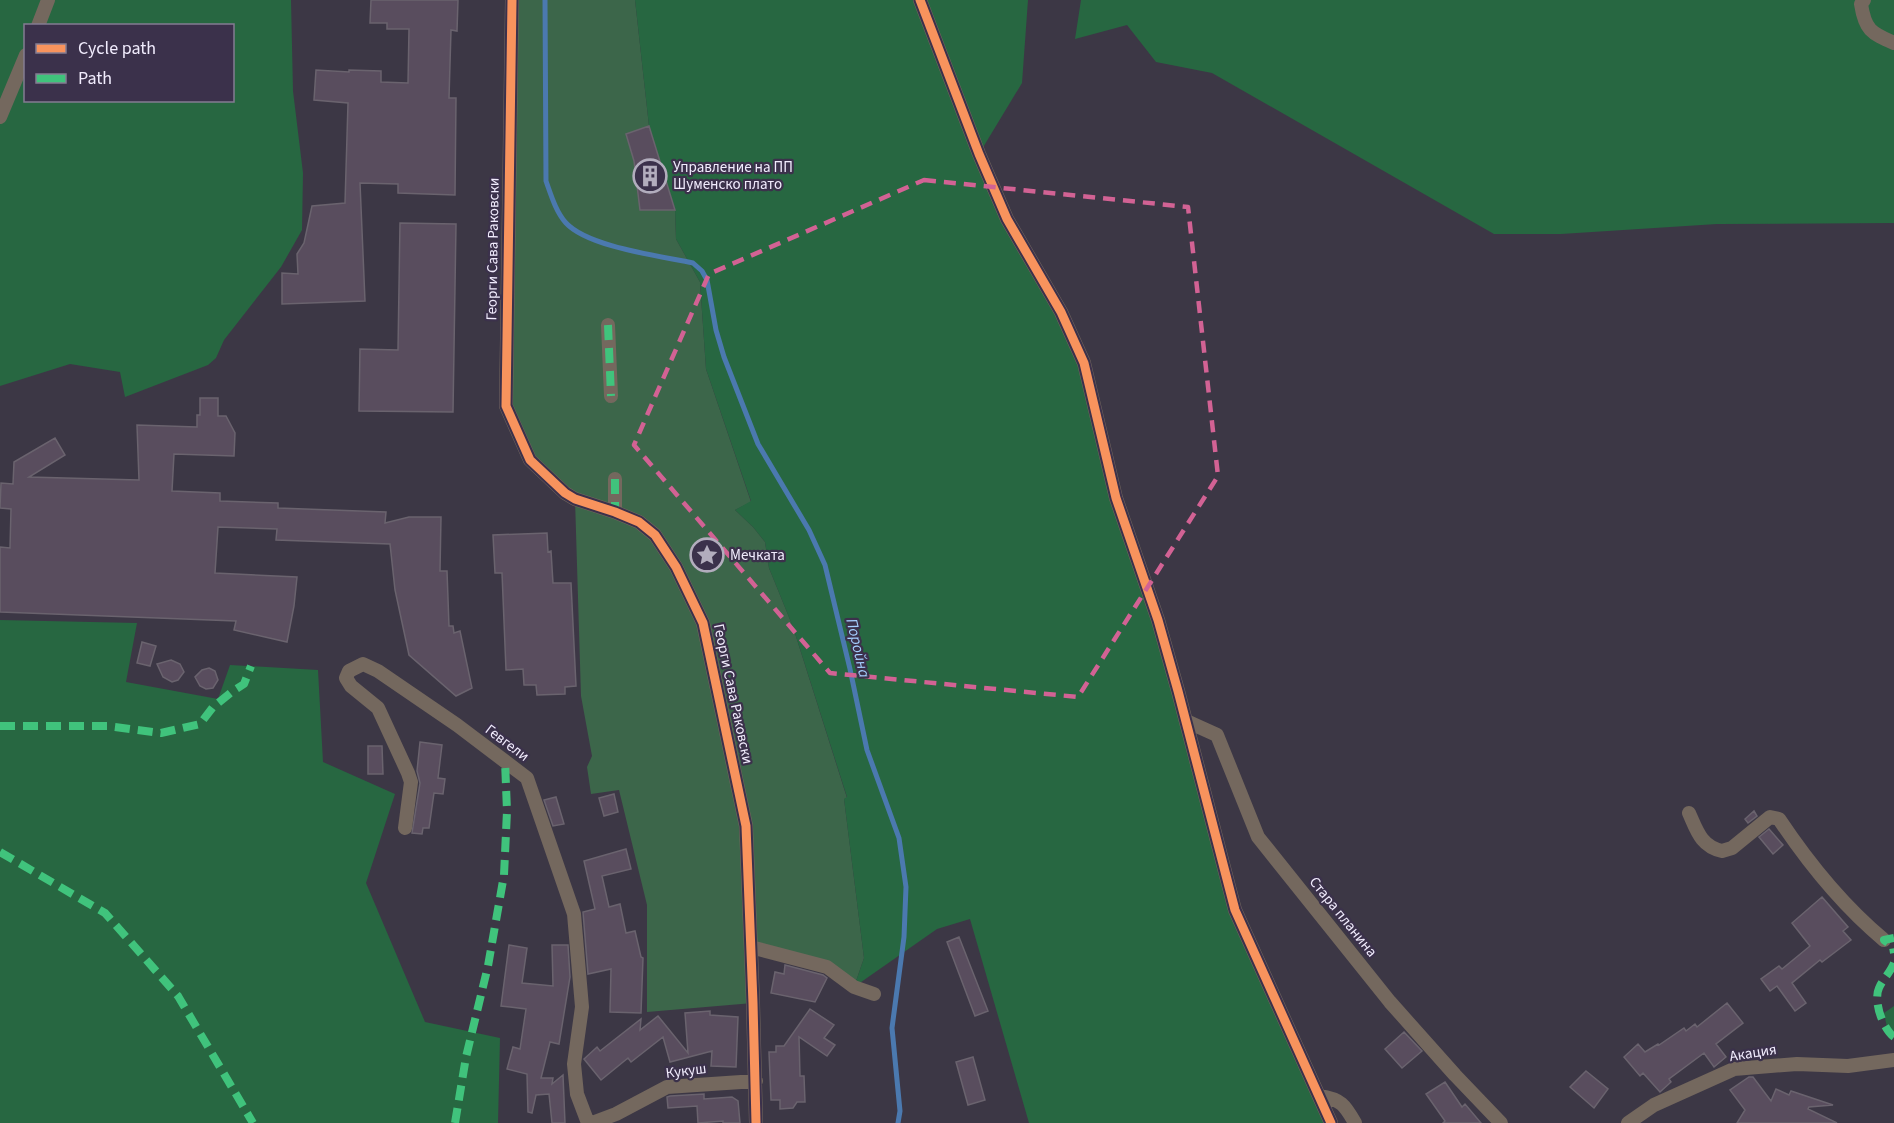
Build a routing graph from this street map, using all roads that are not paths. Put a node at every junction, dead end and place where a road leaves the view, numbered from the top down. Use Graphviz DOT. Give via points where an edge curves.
graph roads {
  1 [pos="48,0"];
  2 [pos="512,0"];
  3 [pos="920,0"];
  4 [pos="1864,0"];
  5 [pos="39,24"];
  6 [pos="1894,43"];
  7 [pos="24,60"];
  8 [pos="0,117"];
  9 [pos="608,325"];
  10 [pos="611,396"];
  11 [pos="615,479"];
  12 [pos="615,512"];
  13 [pos="1186,721"];
  14 [pos="1689,813"];
  15 [pos="405,828"];
  16 [pos="1884,940"];
  17 [pos="751,947"];
  18 [pos="874,994"];
  19 [pos="1894,1060"];
  20 [pos="756,1081"];
  21 [pos="1319,1096"];
  22 [pos="590,1123"];
  23 [pos="756,1123"];
  24 [pos="1331,1123"];
  25 [pos="1355,1123"];
  26 [pos="1501,1123"];
  27 [pos="1628,1123"];
  1 -- 5 [label="street"];
  2 -- 12 [label="street, Георги Сава Раковски" via="506,406 530,460 565,493"];
  3 -- 13 [label="street" via="1007,219 1061,312 1084,363 1116,498 1158,620"];
  4 -- 6 [label="street" via="1863,20 1872,33"];
  7 -- 8 [label="street"];
  9 -- 10 [label="street"];
  11 -- 12 [label="street"];
  12 -- 17 [label="street, Георги Сава Раковски" via="639,522 655,536 676,567 702,623 746,826"];
  13 -- 21 [label="street" via="1234,910"];
  13 -- 26 [label="street, Стара планина" via="1217,735 1258,837 1390,1002"];
  14 -- 16 [label="street" via="1705,844 1722,851 1732,848 1770,817 1779,819 1810,866"];
  15 -- 22 [label="street, Гевгели" via="411,782 408,773 378,708 346,678 349,671 363,664 457,725 527,778 574,914 582,1007 574,1064 577,1094"];
  17 -- 18 [label="street" via="827,967 854,987"];
  17 -- 20 [label="street, Георги Сава Раковски"];
  19 -- 27 [label="street, Акация" via="1848,1066 1797,1064 1734,1069 1654,1105"];
  20 -- 22 [label="street, Кукуш" via="667,1087"];
  20 -- 23 [label="street, Георги Сава Раковски"];
  21 -- 24 [label="street"];
  21 -- 25 [label="street" via="1344,1104"];
}
